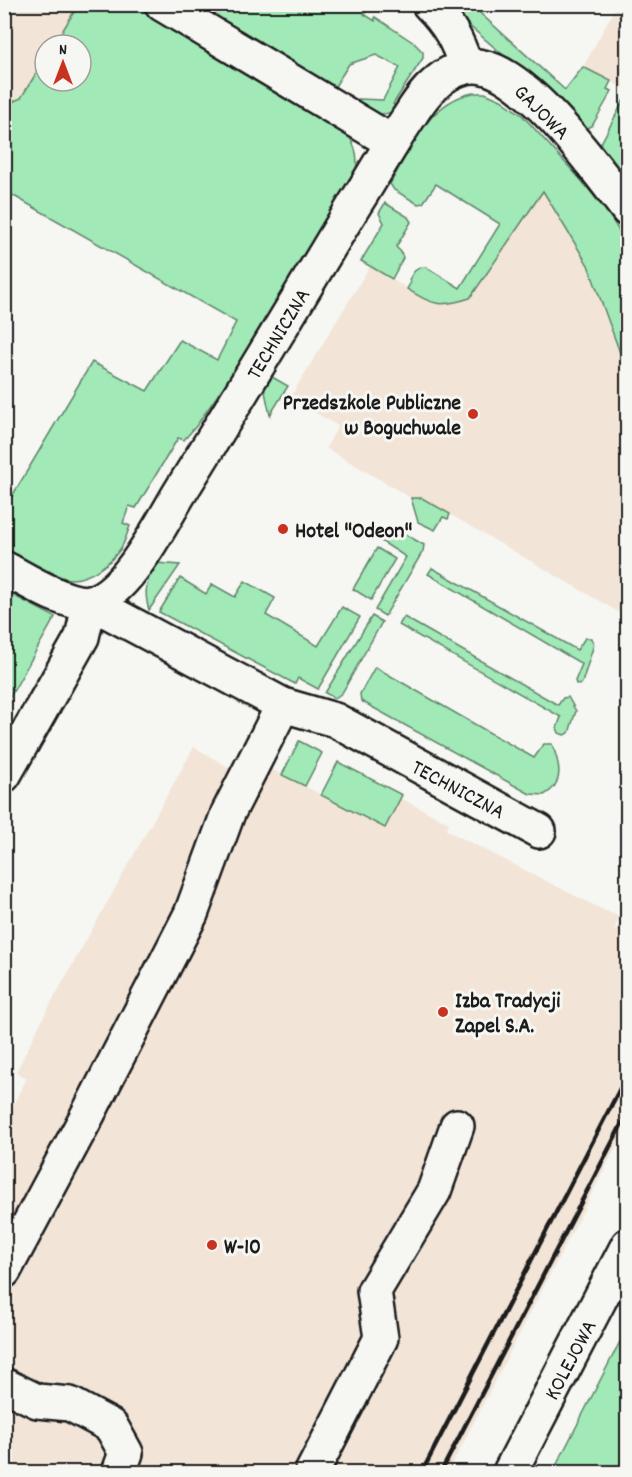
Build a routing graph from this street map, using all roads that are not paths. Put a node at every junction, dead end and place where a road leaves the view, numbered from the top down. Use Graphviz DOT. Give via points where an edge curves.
graph roads {
  1 [pos="162,4"];
  2 [pos="429,4"];
  3 [pos="466,66"];
  4 [pos="392,142"];
  5 [pos="627,210"];
  6 [pos="4,568"];
  7 [pos="90,602"];
  8 [pos="283,705"];
  9 [pos="13,730"];
  10 [pos="4,775"];
  11 [pos="539,831"];
  12 [pos="457,1126"];
  13 [pos="627,1245"];
  14 [pos="4,1271"];
  15 [pos="4,1385"];
  16 [pos="119,1473"];
  17 [pos="312,1473"];
  18 [pos="510,1473"];
  1 -- 4 [label="street"];
  2 -- 3 [label="street" via="445,21"];
  3 -- 4 [label="street, TECHNICZNA" via="433,85"];
  3 -- 5 [label="street, GAJOWA" via="497,71 528,93 583,152"];
  4 -- 7 [label="street, TECHNICZNA" via="143,553 117,588"];
  6 -- 7 [label="street, TECHNICZNA" via="71,600"];
  7 -- 8 [label="street, TECHNICZNA"];
  7 -- 9 [label="street" via="82,637"];
  8 -- 11 [label="street, TECHNICZNA" via="334,720"];
  8 -- 14 [label="street" via="228,813 191,914"];
  9 -- 10 [label="street"];
  12 -- 17 [label="street" via="434,1191 374,1291 381,1338"];
  13 -- 18 [label="street, KOLEJOWA"];
  15 -- 16 [label="street" via="37,1401 70,1404 111,1426 126,1453"];
}
